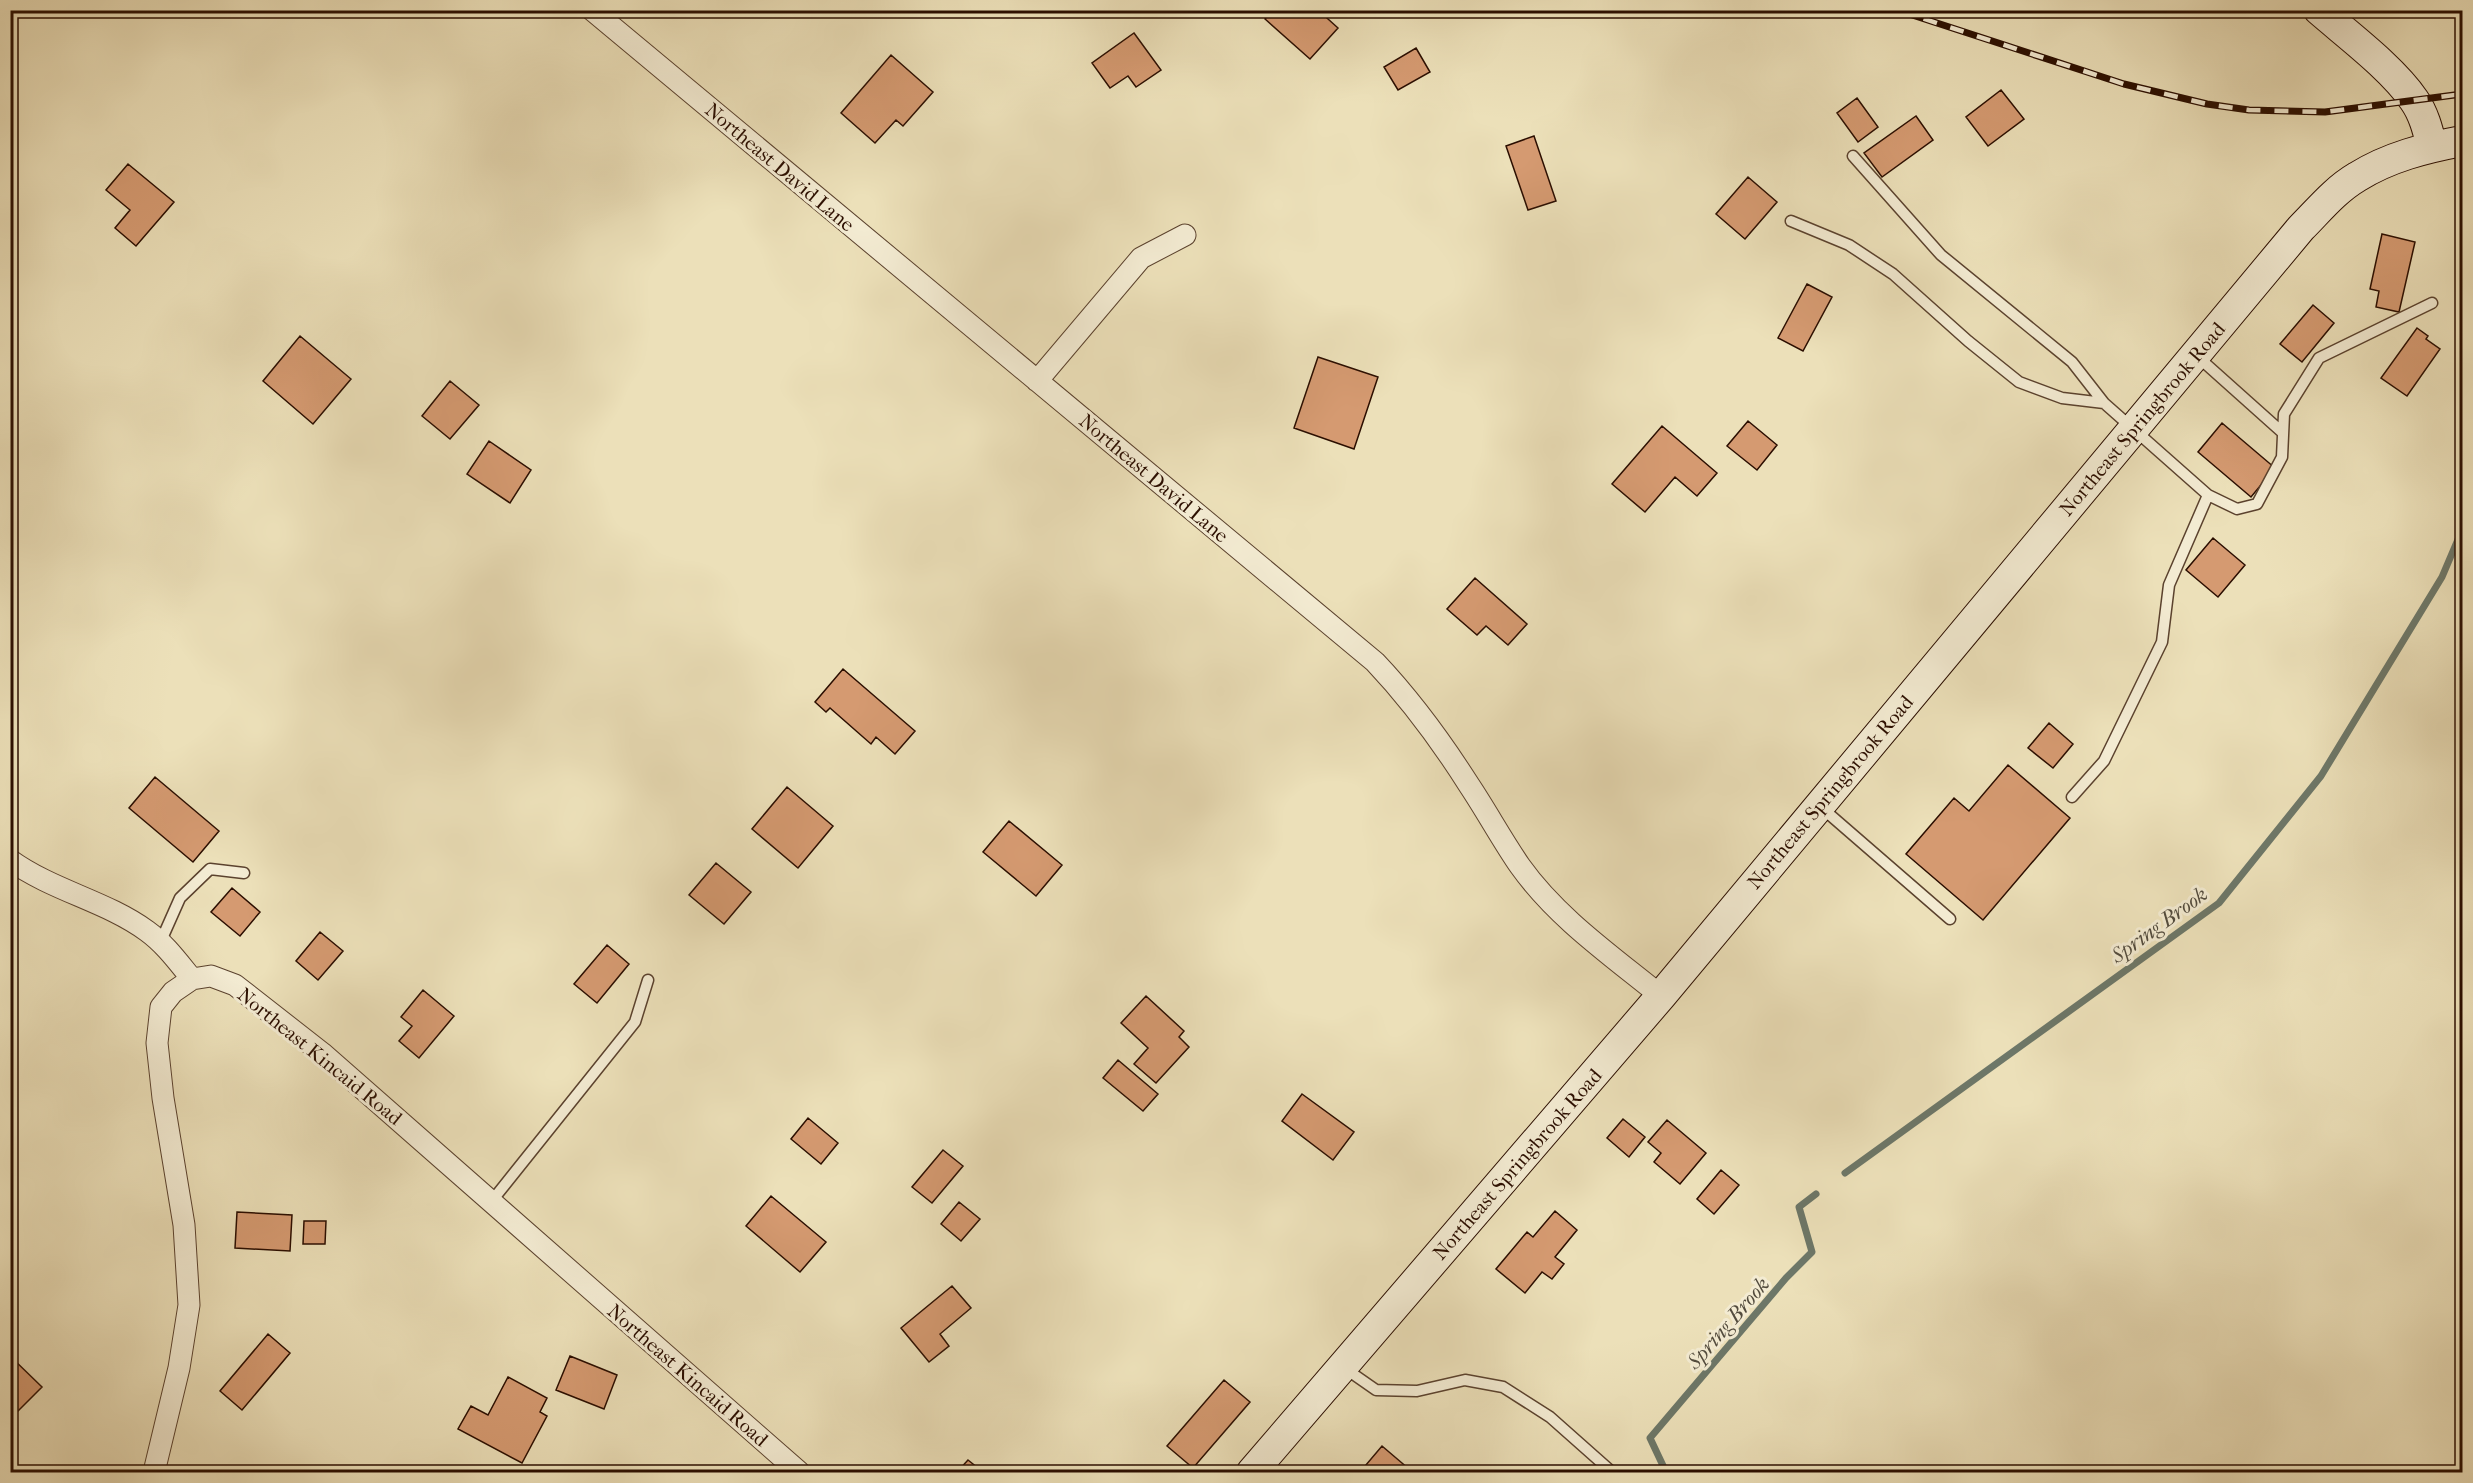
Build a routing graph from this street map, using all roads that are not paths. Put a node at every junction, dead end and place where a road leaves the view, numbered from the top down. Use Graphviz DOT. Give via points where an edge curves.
graph roads {
  1 [pos="592,10"];
  2 [pos="2319,10"];
  3 [pos="2463,141"];
  4 [pos="2432,147"];
  5 [pos="1853,156"];
  6 [pos="1791,221"];
  7 [pos="1185,235"];
  8 [pos="2432,303"];
  9 [pos="2196,354"];
  10 [pos="1037,381"];
  11 [pos="2104,403"];
  12 [pos="2133,430"];
  13 [pos="2283,433"];
  14 [pos="2208,495"];
  15 [pos="2072,797"];
  16 [pos="1819,806"];
  17 [pos="10,860"];
  18 [pos="244,873"];
  19 [pos="1950,920"];
  20 [pos="160,943"];
  21 [pos="192,979"];
  22 [pos="648,980"];
  23 [pos="1660,996"];
  24 [pos="491,1202"];
  25 [pos="1342,1367"];
  26 [pos="154,1473"];
  27 [pos="799,1473"];
  28 [pos="1252,1473"];
  29 [pos="1612,1473"];
  1 -- 10 [label="street, Northeast David Lane"];
  2 -- 4 [label="street" via="2415,101"];
  3 -- 4 [label="street, Northeast Springbrook Road"];
  4 -- 9 [label="street, Northeast Springbrook Road" via="2381,164 2332,197 2301,228"];
  5 -- 11 [label="lane" via="1941,255 2072,362"];
  6 -- 11 [label="lane" via="1849,244 1893,274 2019,382 2062,398"];
  7 -- 10 [label="street" via="1141,258"];
  8 -- 13 [label="lane" via="2319,358 2284,414"];
  9 -- 12 [label="street, Northeast Springbrook Road"];
  9 -- 13 [label="lane"];
  10 -- 23 [label="street, Northeast David Lane" via="1375,662 1430,727 1520,866 1540,890 1562,914"];
  11 -- 12 [label="lane"];
  12 -- 14 [label="lane"];
  12 -- 16 [label="street, Northeast Springbrook Road"];
  13 -- 14 [label="lane" via="2282,458 2257,504 2237,509"];
  14 -- 15 [label="lane" via="2169,585 2162,642 2104,761"];
  16 -- 19 [label="lane"];
  16 -- 23 [label="street, Northeast Springbrook Road"];
  17 -- 20 [label="street" via="62,890 119,914"];
  18 -- 20 [label="lane" via="210,869 180,898"];
  20 -- 21 [label="street"];
  21 -- 24 [label="street, Northeast Kincaid Road" via="212,976 235,985 322,1053"];
  21 -- 26 [label="street" via="172,992 161,1007 157,1043 184,1225 189,1305 179,1368"];
  22 -- 24 [label="lane" via="635,1022"];
  23 -- 25 [label="street, Northeast Springbrook Road"];
  24 -- 27 [label="street, Northeast Kincaid Road"];
  25 -- 28 [label="street, Northeast Springbrook Road"];
  25 -- 29 [label="lane" via="1376,1390 1417,1391 1465,1380 1503,1387 1550,1417"];
}
